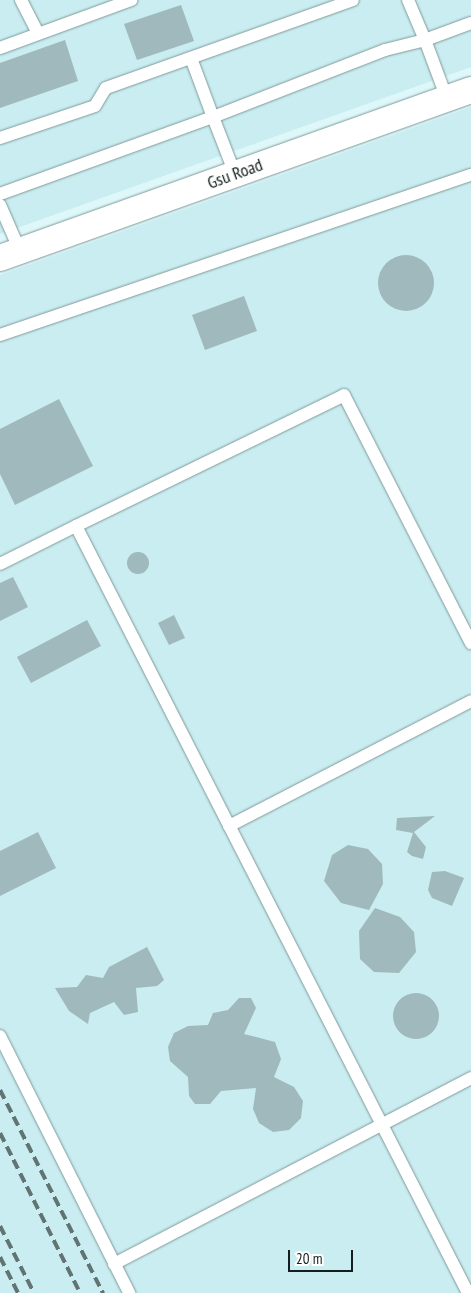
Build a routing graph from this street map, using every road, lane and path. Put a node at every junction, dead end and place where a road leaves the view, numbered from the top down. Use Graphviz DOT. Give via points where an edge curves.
graph roads {
  1 [pos="21,0"];
  2 [pos="131,0"];
  3 [pos="353,0"];
  4 [pos="408,0"];
  5 [pos="471,22"];
  6 [pos="37,32"];
  7 [pos="425,40"];
  8 [pos="0,48"];
  9 [pos="191,58"];
  10 [pos="459,94"];
  11 [pos="213,117"];
  12 [pos="0,138"];
  13 [pos="235,174"];
  14 [pos="471,175"];
  15 [pos="0,194"];
  16 [pos="0,204"];
  17 [pos="10,255"];
  18 [pos="0,335"];
  19 [pos="76,526"];
  20 [pos="0,564"];
  21 [pos="471,643"];
  22 [pos="471,701"];
  23 [pos="230,826"];
  24 [pos="0,1036"];
  25 [pos="471,1078"];
  26 [pos="381,1123"];
  27 [pos="114,1264"];
  28 [pos="129,1293"];
  29 [pos="468,1293"];
  1 -- 6 [label="lane"];
  2 -- 6 [label="lane"];
  3 -- 9 [label="lane"];
  4 -- 7 [label="lane"];
  5 -- 7 [label="lane"];
  6 -- 8 [label="lane"];
  7 -- 10 [label="lane"];
  7 -- 11 [label="lane" via="385,50"];
  9 -- 11 [label="lane"];
  9 -- 12 [label="lane" via="106,88 95,106"];
  10 -- 13 [label="street, Gsu Road"];
  11 -- 13 [label="lane"];
  11 -- 15 [label="lane"];
  13 -- 17 [label="street, Gsu Road"];
  14 -- 18 [label="lane"];
  16 -- 17 [label="lane"];
  19 -- 20 [label="lane"];
  19 -- 21 [label="lane" via="344,395"];
  19 -- 23 [label="lane"];
  22 -- 23 [label="lane"];
  23 -- 26 [label="lane"];
  24 -- 27 [label="lane"];
  25 -- 26 [label="lane"];
  26 -- 27 [label="lane"];
  26 -- 29 [label="lane"];
  27 -- 28 [label="lane"];
}
